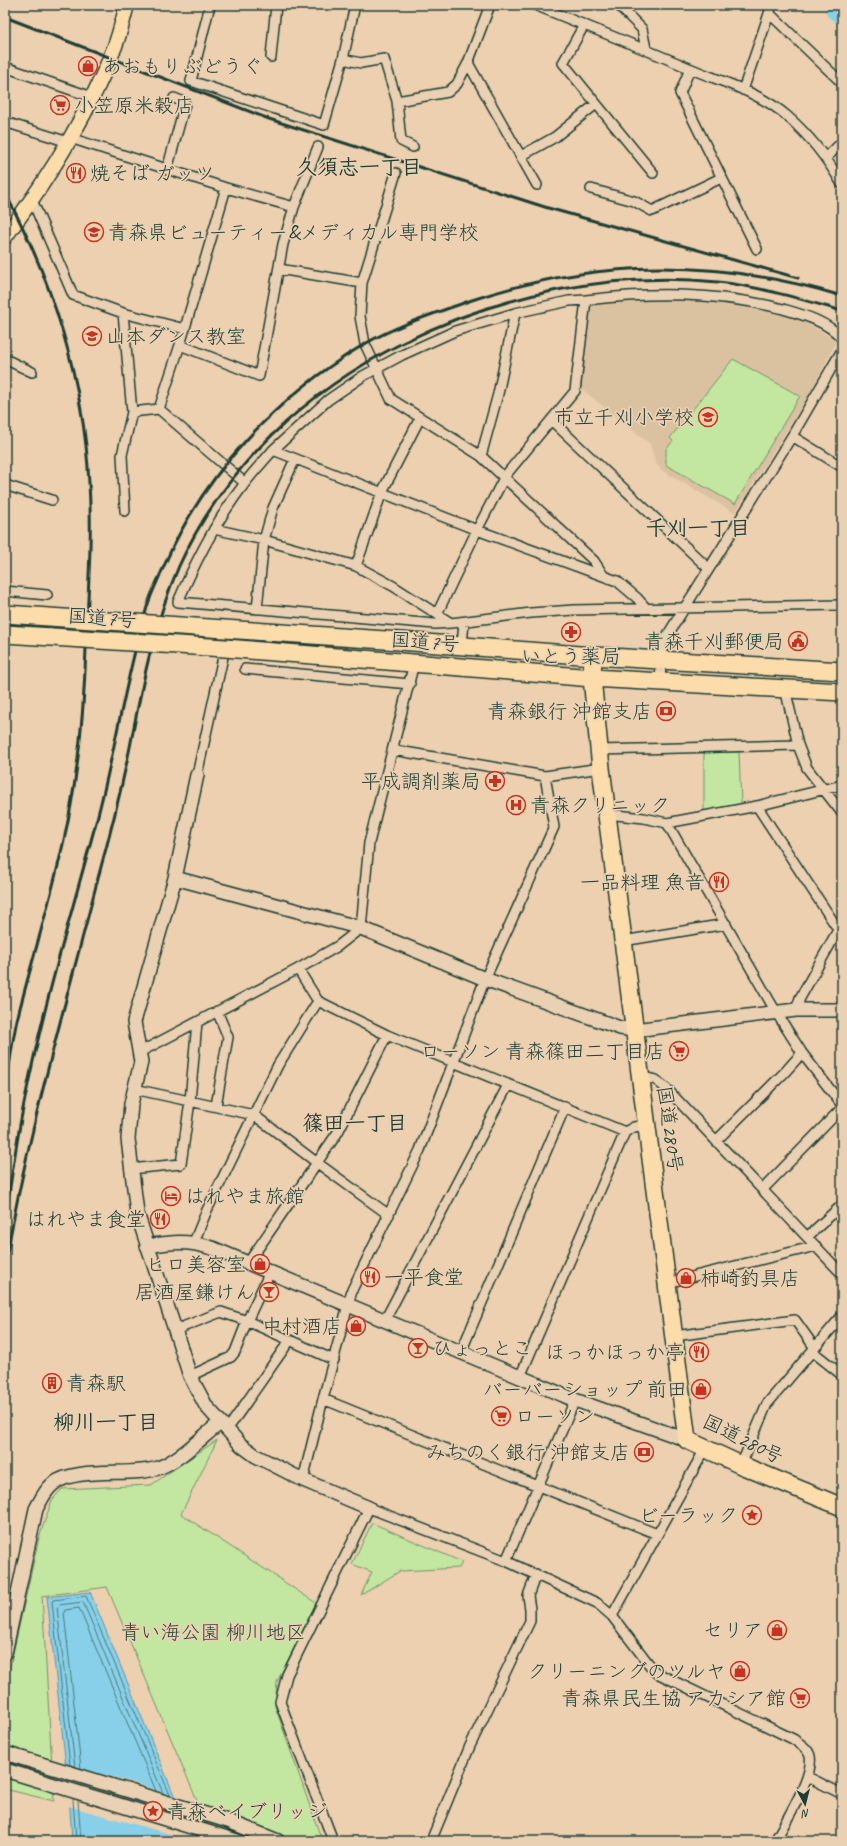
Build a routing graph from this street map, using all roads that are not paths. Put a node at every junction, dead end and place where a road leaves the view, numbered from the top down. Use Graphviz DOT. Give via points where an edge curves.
graph roads {
  1 [pos="127,5"];
  2 [pos="210,5"];
  3 [pos="276,5"];
  4 [pos="355,5"];
  5 [pos="490,5"];
  6 [pos="534,5"];
  7 [pos="618,5"];
  8 [pos="771,9"];
  9 [pos="584,25"];
  10 [pos="646,49"];
  11 [pos="271,57"];
  12 [pos="343,59"];
  13 [pos="468,63"];
  14 [pos="5,67"];
  15 [pos="690,69"];
  16 [pos="840,81"];
  17 [pos="743,90"];
  18 [pos="92,97"];
  19 [pos="174,98"];
  20 [pos="397,101"];
  21 [pos="596,104"];
  22 [pos="5,122"];
  23 [pos="69,140"];
  24 [pos="842,142"];
  25 [pos="318,147"];
  26 [pos="413,147"];
  27 [pos="520,156"];
  28 [pos="826,158"];
  29 [pos="167,170"];
  30 [pos="396,172"];
  31 [pos="653,173"];
  32 [pos="721,178"];
  33 [pos="842,184"];
  34 [pos="537,185"];
  35 [pos="226,188"];
  36 [pos="591,189"];
  37 [pos="32,200"];
  38 [pos="294,207"];
  39 [pos="5,237"];
  40 [pos="757,249"];
  41 [pos="279,269"];
  42 [pos="362,283"];
  43 [pos="586,300"];
  44 [pos="123,313"];
  45 [pos="515,313"];
  46 [pos="185,329"];
  47 [pos="842,338"];
  48 [pos="180,345"];
  49 [pos="842,350"];
  50 [pos="5,359"];
  51 [pos="378,369"];
  52 [pos="32,372"];
  53 [pos="159,409"];
  54 [pos="132,412"];
  55 [pos="420,418"];
  56 [pos="551,420"];
  57 [pos="792,436"];
  58 [pos="273,450"];
  59 [pos="481,456"];
  60 [pos="295,459"];
  61 [pos="842,467"];
  62 [pos="505,476"];
  63 [pos="245,483"];
  64 [pos="5,485"];
  65 [pos="382,492"];
  66 [pos="52,500"];
  67 [pos="124,511"];
  68 [pos="214,529"];
  69 [pos="477,530"];
  70 [pos="264,540"];
  71 [pos="356,566"];
  72 [pos="708,568"];
  73 [pos="603,575"];
  74 [pos="5,591"];
  75 [pos="47,595"];
  76 [pos="842,605"];
  77 [pos="645,607"];
  78 [pos="684,608"];
  79 [pos="257,609"];
  80 [pos="5,614"];
  81 [pos="437,614"];
  82 [pos="464,622"];
  83 [pos="451,623"];
  84 [pos="5,634"];
  85 [pos="462,646"];
  86 [pos="225,648"];
  87 [pos="593,656"];
  88 [pos="660,660"];
  89 [pos="407,662"];
  90 [pos="245,669"];
  91 [pos="842,671"];
  92 [pos="592,678"];
  93 [pos="660,682"];
  94 [pos="410,684"];
  95 [pos="785,688"];
  96 [pos="842,692"];
  97 [pos="798,745"];
  98 [pos="393,750"];
  99 [pos="599,750"];
  100 [pos="601,768"];
  101 [pos="197,775"];
  102 [pos="545,776"];
  103 [pos="842,785"];
  104 [pos="824,789"];
  105 [pos="757,806"];
  106 [pos="842,813"];
  107 [pos="607,814"];
  108 [pos="667,823"];
  109 [pos="175,878"];
  110 [pos="726,924"];
  111 [pos="361,928"];
  112 [pos="841,928"];
  113 [pos="623,941"];
  114 [pos="298,969"];
  115 [pos="485,978"];
  116 [pos="318,1001"];
  117 [pos="217,1010"];
  118 [pos="796,1010"];
  119 [pos="842,1010"];
  120 [pos="776,1012"];
  121 [pos="197,1022"];
  122 [pos="634,1030"];
  123 [pos="387,1035"];
  124 [pos="140,1052"];
  125 [pos="802,1053"];
  126 [pos="453,1063"];
  127 [pos="640,1076"];
  128 [pos="508,1085"];
  129 [pos="134,1089"];
  130 [pos="190,1101"];
  131 [pos="842,1105"];
  132 [pos="216,1106"];
  133 [pos="564,1107"];
  134 [pos="842,1108"];
  135 [pos="254,1115"];
  136 [pos="648,1125"];
  137 [pos="625,1132"];
  138 [pos="716,1140"];
  139 [pos="316,1162"];
  140 [pos="130,1169"];
  141 [pos="762,1189"];
  142 [pos="842,1205"];
  143 [pos="389,1215"];
  144 [pos="807,1237"];
  145 [pos="194,1242"];
  146 [pos="147,1246"];
  147 [pos="816,1246"];
  148 [pos="248,1263"];
  149 [pos="270,1272"];
  150 [pos="842,1274"];
  151 [pos="667,1283"];
  152 [pos="348,1304"];
  153 [pos="842,1316"];
  154 [pos="384,1320"];
  155 [pos="247,1321"];
  156 [pos="175,1330"];
  157 [pos="674,1336"];
  158 [pos="290,1340"];
  159 [pos="814,1350"];
  160 [pos="461,1352"];
  161 [pos="334,1360"];
  162 [pos="842,1375"];
  163 [pos="190,1376"];
  164 [pos="520,1377"];
  165 [pos="323,1399"];
  166 [pos="575,1400"];
  167 [pos="223,1426"];
  168 [pos="687,1440"];
  169 [pos="706,1449"];
  170 [pos="741,1465"];
  171 [pos="303,1480"];
  172 [pos="537,1485"];
  173 [pos="842,1507"];
  174 [pos="369,1508"];
  175 [pos="658,1534"];
  176 [pos="506,1561"];
  177 [pos="536,1574"];
  178 [pos="612,1616"];
  179 [pos="5,1653"];
  180 [pos="5,1753"];
  181 [pos="5,1770"];
  182 [pos="808,1777"];
  183 [pos="842,1794"];
  184 [pos="237,1841"];
  185 [pos="278,1841"];
  186 [pos="335,1841"];
  187 [pos="431,1841"];
  188 [pos="775,1841"];
  1 -- 18 [label="main road" via="116,45"];
  2 -- 12 [label="street" via="191,81 324,125"];
  3 -- 11 [label="street"];
  4 -- 12 [label="street"];
  5 -- 13 [label="street"];
  6 -- 9 [label="street"];
  7 -- 10 [label="street" via="642,29"];
  8 -- 16 [label="street"];
  8 -- 17 [label="street"];
  9 -- 10 [label="street"];
  9 -- 21 [label="street" via="563,63"];
  10 -- 15 [label="street"];
  12 -- 20 [label="street" via="360,62 384,59"];
  13 -- 20 [label="street" via="457,84 448,92"];
  13 -- 27 [label="street"];
  14 -- 18 [label="street"];
  15 -- 17 [label="street"];
  15 -- 32 [label="street" via="680,93"];
  17 -- 28 [label="street" via="786,115"];
  18 -- 23 [label="main road"];
  19 -- 29 [label="street" via="185,104"];
  20 -- 26 [label="street" via="401,141"];
  21 -- 27 [label="street" via="555,137"];
  21 -- 31 [label="street"];
  22 -- 23 [label="street"];
  23 -- 29 [label="street"];
  23 -- 37 [label="main road"];
  24 -- 28 [label="street"];
  25 -- 38 [label="street"];
  27 -- 34 [label="street"];
  28 -- 33 [label="street"];
  29 -- 35 [label="street"];
  30 -- 42 [label="street"];
  32 -- 36 [label="street" via="652,211 634,201"];
  32 -- 40 [label="street"];
  35 -- 38 [label="street"];
  35 -- 46 [label="street"];
  37 -- 39 [label="main road"];
  37 -- 44 [label="street" via="72,294"];
  38 -- 41 [label="street"];
  41 -- 42 [label="street"];
  41 -- 48 [label="street" via="259,376"];
  42 -- 51 [label="street" via="362,334"];
  43 -- 45 [label="street" via="569,301"];
  43 -- 47 [label="street" via="661,294 699,294 731,298 763,304 820,321"];
  43 -- 56 [label="street" via="575,391"];
  44 -- 46 [label="street"];
  44 -- 54 [label="street"];
  45 -- 51 [label="street" via="455,331"];
  45 -- 59 [label="street" via="498,394"];
  46 -- 48 [label="street"];
  48 -- 53 [label="street"];
  49 -- 57 [label="street"];
  50 -- 52 [label="street"];
  51 -- 55 [label="street" via="391,399"];
  51 -- 58 [label="street" via="328,400"];
  53 -- 54 [label="street"];
  53 -- 63 [label="street"];
  54 -- 67 [label="street" via="122,455"];
  55 -- 59 [label="street"];
  55 -- 65 [label="street"];
  56 -- 62 [label="street"];
  56 -- 72 [label="street"];
  57 -- 61 [label="street"];
  57 -- 72 [label="street" via="734,531"];
  58 -- 60 [label="street"];
  58 -- 63 [label="street"];
  59 -- 62 [label="street"];
  60 -- 65 [label="street"];
  60 -- 70 [label="street" via="273,508"];
  62 -- 69 [label="street"];
  62 -- 73 [label="street" via="594,561"];
  63 -- 68 [label="street"];
  64 -- 66 [label="street"];
  65 -- 69 [label="street"];
  65 -- 71 [label="street"];
  68 -- 70 [label="street"];
  68 -- 79 [label="street" via="193,566 178,602"];
  69 -- 73 [label="street"];
  69 -- 81 [label="street"];
  70 -- 71 [label="street"];
  70 -- 79 [label="street"];
  71 -- 81 [label="street"];
  72 -- 78 [label="street"];
  73 -- 77 [label="street" via="617,581"];
  74 -- 75 [label="street"];
  76 -- 78 [label="street"];
  77 -- 78 [label="street"];
  77 -- 82 [label="street" via="531,613"];
  78 -- 88 [label="street" via="662,644"];
  79 -- 83 [label="street" via="435,624"];
  80 -- 85 [label="highway, 国道7号, bridge"];
  81 -- 83 [label="street"];
  82 -- 83 [label="street"];
  82 -- 85 [label="street"];
  84 -- 86 [label="highway, 国道7号, bridge"];
  85 -- 87 [label="highway, 国道7号"];
  86 -- 89 [label="highway, 国道7号, bridge"];
  86 -- 101 [label="street"];
  87 -- 88 [label="highway, 国道7号"];
  87 -- 92 [label="highway, 国道280号"];
  88 -- 91 [label="highway, 国道7号"];
  88 -- 93 [label="street"];
  89 -- 92 [label="highway, 国道7号"];
  89 -- 94 [label="street"];
  90 -- 94 [label="street"];
  92 -- 93 [label="highway, 国道7号"];
  92 -- 99 [label="highway, 国道280号"];
  93 -- 95 [label="highway, 国道7号"];
  94 -- 98 [label="street"];
  95 -- 96 [label="highway, 国道7号"];
  95 -- 97 [label="street"];
  97 -- 99 [label="street"];
  97 -- 104 [label="street" via="807,768"];
  98 -- 102 [label="street"];
  98 -- 111 [label="street" via="369,843"];
  99 -- 100 [label="highway, 国道280号"];
  100 -- 102 [label="street"];
  100 -- 107 [label="highway, 国道280号"];
  101 -- 109 [label="street"];
  102 -- 115 [label="street" via="554,827"];
  103 -- 104 [label="street"];
  104 -- 105 [label="street"];
  104 -- 106 [label="street"];
  105 -- 108 [label="street"];
  105 -- 112 [label="street"];
  107 -- 108 [label="street"];
  107 -- 113 [label="highway, 国道280号"];
  108 -- 110 [label="street"];
  109 -- 111 [label="street"];
  109 -- 124 [label="street" via="134,1022"];
  110 -- 113 [label="street"];
  110 -- 120 [label="street"];
  111 -- 114 [label="street" via="338,946"];
  111 -- 115 [label="street"];
  112 -- 118 [label="street" via="800,998"];
  113 -- 122 [label="highway, 国道280号"];
  114 -- 116 [label="street"];
  114 -- 117 [label="street"];
  115 -- 122 [label="street" via="620,1028"];
  115 -- 126 [label="street"];
  116 -- 123 [label="street"];
  116 -- 135 [label="street" via="278,1065"];
  117 -- 121 [label="street"];
  117 -- 132 [label="street" via="228,1036"];
  118 -- 119 [label="street"];
  118 -- 120 [label="street"];
  120 -- 122 [label="street"];
  120 -- 125 [label="street"];
  121 -- 124 [label="street"];
  121 -- 130 [label="street"];
  122 -- 127 [label="highway, 国道280号"];
  123 -- 126 [label="street"];
  123 -- 139 [label="street" via="338,1132"];
  124 -- 129 [label="street" via="140,1073"];
  125 -- 131 [label="street"];
  125 -- 138 [label="street"];
  126 -- 128 [label="street"];
  126 -- 143 [label="street" via="420,1150"];
  127 -- 136 [label="highway, 国道280号"];
  127 -- 138 [label="street" via="656,1080 668,1090"];
  128 -- 133 [label="street"];
  128 -- 154 [label="street"];
  129 -- 130 [label="street"];
  129 -- 140 [label="street" via="128,1121"];
  130 -- 132 [label="street"];
  130 -- 140 [label="street" via="181,1164"];
  132 -- 135 [label="street"];
  133 -- 137 [label="street"];
  133 -- 160 [label="street"];
  134 -- 141 [label="street"];
  135 -- 139 [label="street"];
  135 -- 145 [label="street"];
  136 -- 137 [label="street" via="634,1126"];
  136 -- 151 [label="highway, 国道280号"];
  137 -- 164 [label="street"];
  138 -- 141 [label="street"];
  139 -- 143 [label="street"];
  139 -- 148 [label="street"];
  140 -- 146 [label="street" via="137,1213"];
  141 -- 144 [label="street"];
  142 -- 144 [label="street"];
  143 -- 152 [label="street" via="352,1290"];
  144 -- 147 [label="street"];
  145 -- 146 [label="street"];
  145 -- 148 [label="street"];
  146 -- 156 [label="street"];
  147 -- 150 [label="street"];
  147 -- 151 [label="street"];
  148 -- 149 [label="street"];
  149 -- 152 [label="street"];
  149 -- 155 [label="street"];
  151 -- 157 [label="highway, 国道280号"];
  152 -- 154 [label="street"];
  152 -- 161 [label="street"];
  153 -- 159 [label="street"];
  154 -- 160 [label="street"];
  155 -- 156 [label="street" via="221,1312"];
  155 -- 158 [label="street"];
  155 -- 163 [label="street" via="231,1357"];
  156 -- 163 [label="street"];
  157 -- 159 [label="street" via="795,1320"];
  157 -- 168 [label="highway, 国道280号"];
  158 -- 161 [label="street"];
  158 -- 167 [label="street"];
  159 -- 162 [label="street"];
  159 -- 170 [label="street" via="767,1404"];
  160 -- 164 [label="street"];
  161 -- 165 [label="street"];
  163 -- 167 [label="street" via="200,1398"];
  164 -- 166 [label="street"];
  165 -- 171 [label="street"];
  165 -- 172 [label="street"];
  166 -- 168 [label="street"];
  166 -- 172 [label="street"];
  167 -- 171 [label="street" via="256,1456"];
  167 -- 179 [label="street" via="174,1460 157,1468 68,1478 54,1483 44,1494 34,1516"];
  168 -- 169 [label="highway, 国道280号"];
  169 -- 170 [label="highway, 国道280号"];
  169 -- 175 [label="street"];
  170 -- 173 [label="highway, 国道280号"];
  171 -- 174 [label="street"];
  172 -- 175 [label="street"];
  172 -- 176 [label="street"];
  174 -- 176 [label="street"];
  174 -- 186 [label="street" via="287,1674 280,1702"];
  175 -- 178 [label="street"];
  176 -- 177 [label="street"];
  177 -- 178 [label="street" via="597,1603"];
  177 -- 187 [label="street" via="528,1596 528,1626 470,1746"];
  178 -- 182 [label="street" via="655,1672 805,1747 810,1757"];
  180 -- 185 [label="street" via="228,1821"];
  181 -- 184 [label="street"];
  182 -- 183 [label="street"];
  182 -- 188 [label="street"];
}
